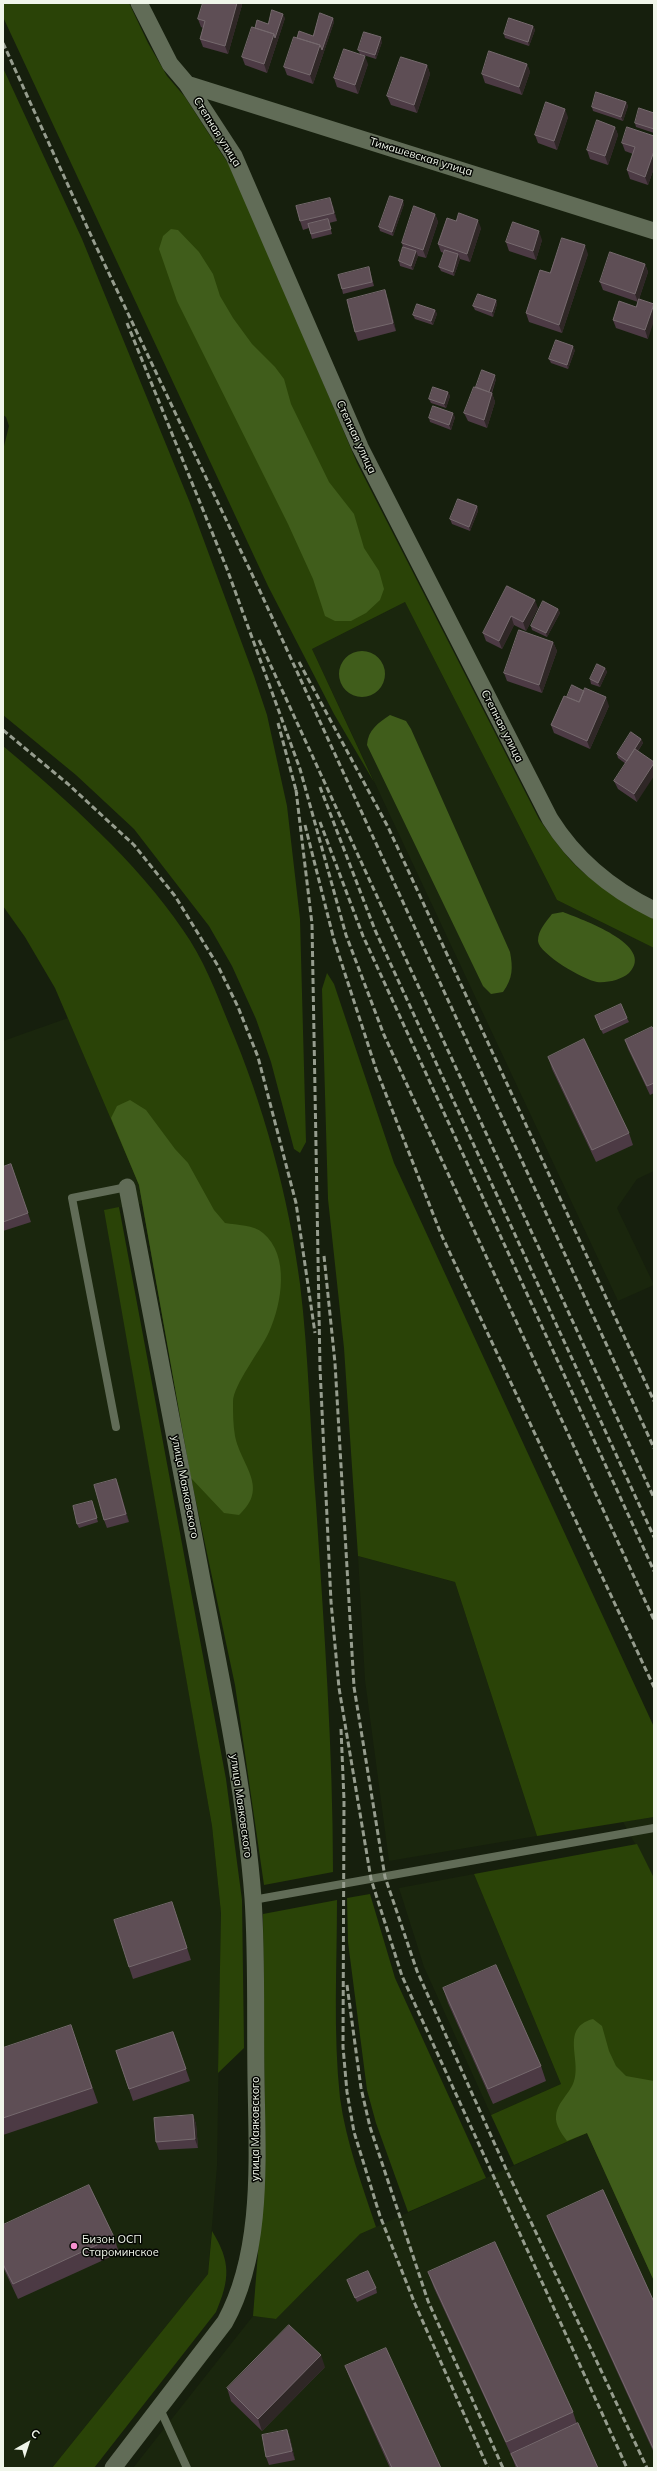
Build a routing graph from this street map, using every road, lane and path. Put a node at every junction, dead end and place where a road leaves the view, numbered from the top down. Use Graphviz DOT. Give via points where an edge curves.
graph roads {
  1 [pos="139,3"];
  2 [pos="187,84"];
  3 [pos="654,231"];
  4 [pos="654,910"];
  5 [pos="127,1187"];
  6 [pos="116,1427"];
  7 [pos="654,1828"];
  8 [pos="253,1900"];
  9 [pos="160,2409"];
  10 [pos="113,2468"];
  11 [pos="187,2468"];
  1 -- 2 [label="street, Степная улица" via="170,64"];
  2 -- 3 [label="street, Тимашевская улица"];
  2 -- 4 [label="street, Степная улица" via="238,163 354,433 550,820 563,840 586,865"];
  5 -- 6 [label="lane" via="72,1198"];
  5 -- 8 [label="street, улица Маяковского" via="225,1699 245,1828"];
  7 -- 8 [label="lane"];
  8 -- 9 [label="street, улица Маяковского" via="257,2169 245,2267 239,2293 225,2322"];
  9 -- 10 [label="street, улица Маяковского"];
  9 -- 11 [label="lane"];
}
